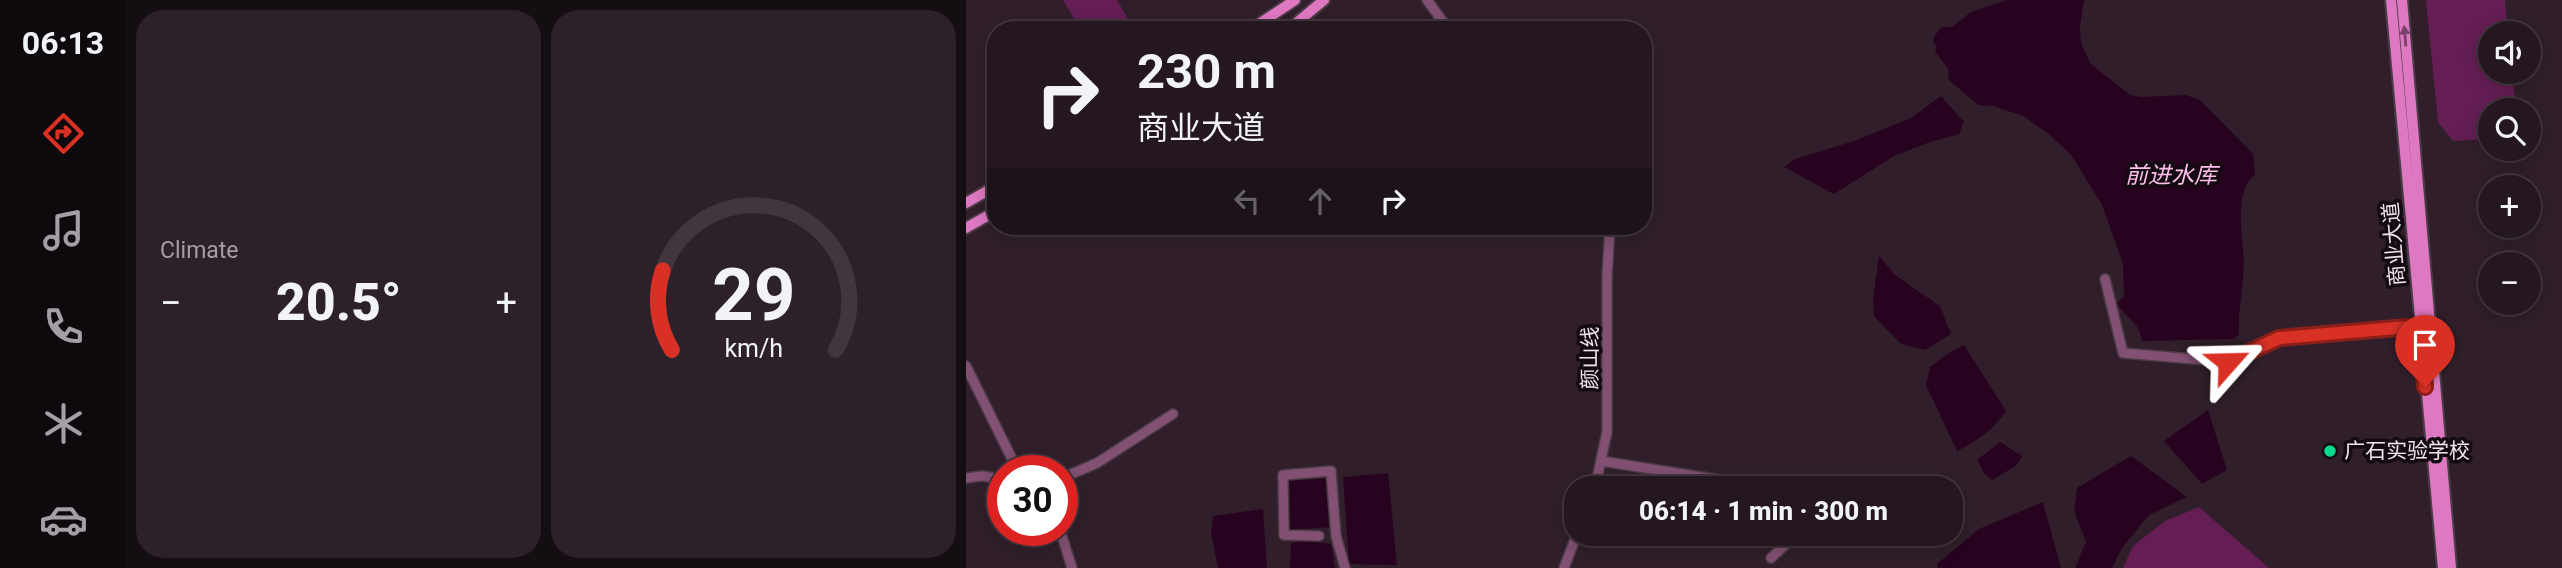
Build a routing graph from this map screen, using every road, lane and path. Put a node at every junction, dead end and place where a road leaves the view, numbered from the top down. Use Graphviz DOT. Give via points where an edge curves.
graph roads {
  1 [pos="1295,0"];
  2 [pos="1324,0"];
  3 [pos="1427,0"];
  4 [pos="2391,0"];
  5 [pos="2402,0"];
  6 [pos="1264,21"];
  7 [pos="1299,21"];
  8 [pos="1442,21"];
  9 [pos="987,191"];
  10 [pos="966,203"];
  11 [pos="987,216"];
  12 [pos="966,228"];
  13 [pos="1609,235"];
  14 [pos="2105,279"];
  15 [pos="2420,326"];
  16 [pos="966,366"];
  17 [pos="1172,414"];
  18 [pos="1010,455"];
  19 [pos="1601,461"];
  20 [pos="1078,471"];
  21 [pos="1598,476"];
  22 [pos="1696,476"];
  23 [pos="987,477"];
  24 [pos="966,478"];
  25 [pos="1319,536"];
  26 [pos="1065,546"];
  27 [pos="1572,546"];
  28 [pos="1783,546"];
  29 [pos="1771,558"];
  30 [pos="1072,568"];
  31 [pos="1345,568"];
  32 [pos="1564,568"];
  33 [pos="2443,568"];
  34 [pos="2451,568"];
  1 -- 6 [label="main road"];
  2 -- 7 [label="main road"];
  3 -- 8 [label="street"];
  4 -- 15 [label="main road, 商业大道"];
  34 -- 5 [label="main road, 商业大道, one-way"];
  9 -- 10 [label="main road"];
  11 -- 12 [label="main road"];
  13 -- 19 [label="street, 颜山线" via="1607,432"];
  14 -- 15 [label="street" via="2123,353 2228,362 2279,338"];
  15 -- 33 [label="main road, 商业大道"];
  16 -- 18 [label="street"];
  17 -- 20 [label="street"];
  19 -- 21 [label="street, 颜山线"];
  19 -- 22 [label="street"];
  23 -- 24 [label="street"];
  25 -- 31 [label="street" via="1284,535 1283,475 1331,471 1336,536"];
  26 -- 30 [label="street"];
  27 -- 32 [label="street"];
  28 -- 29 [label="street"];
}
